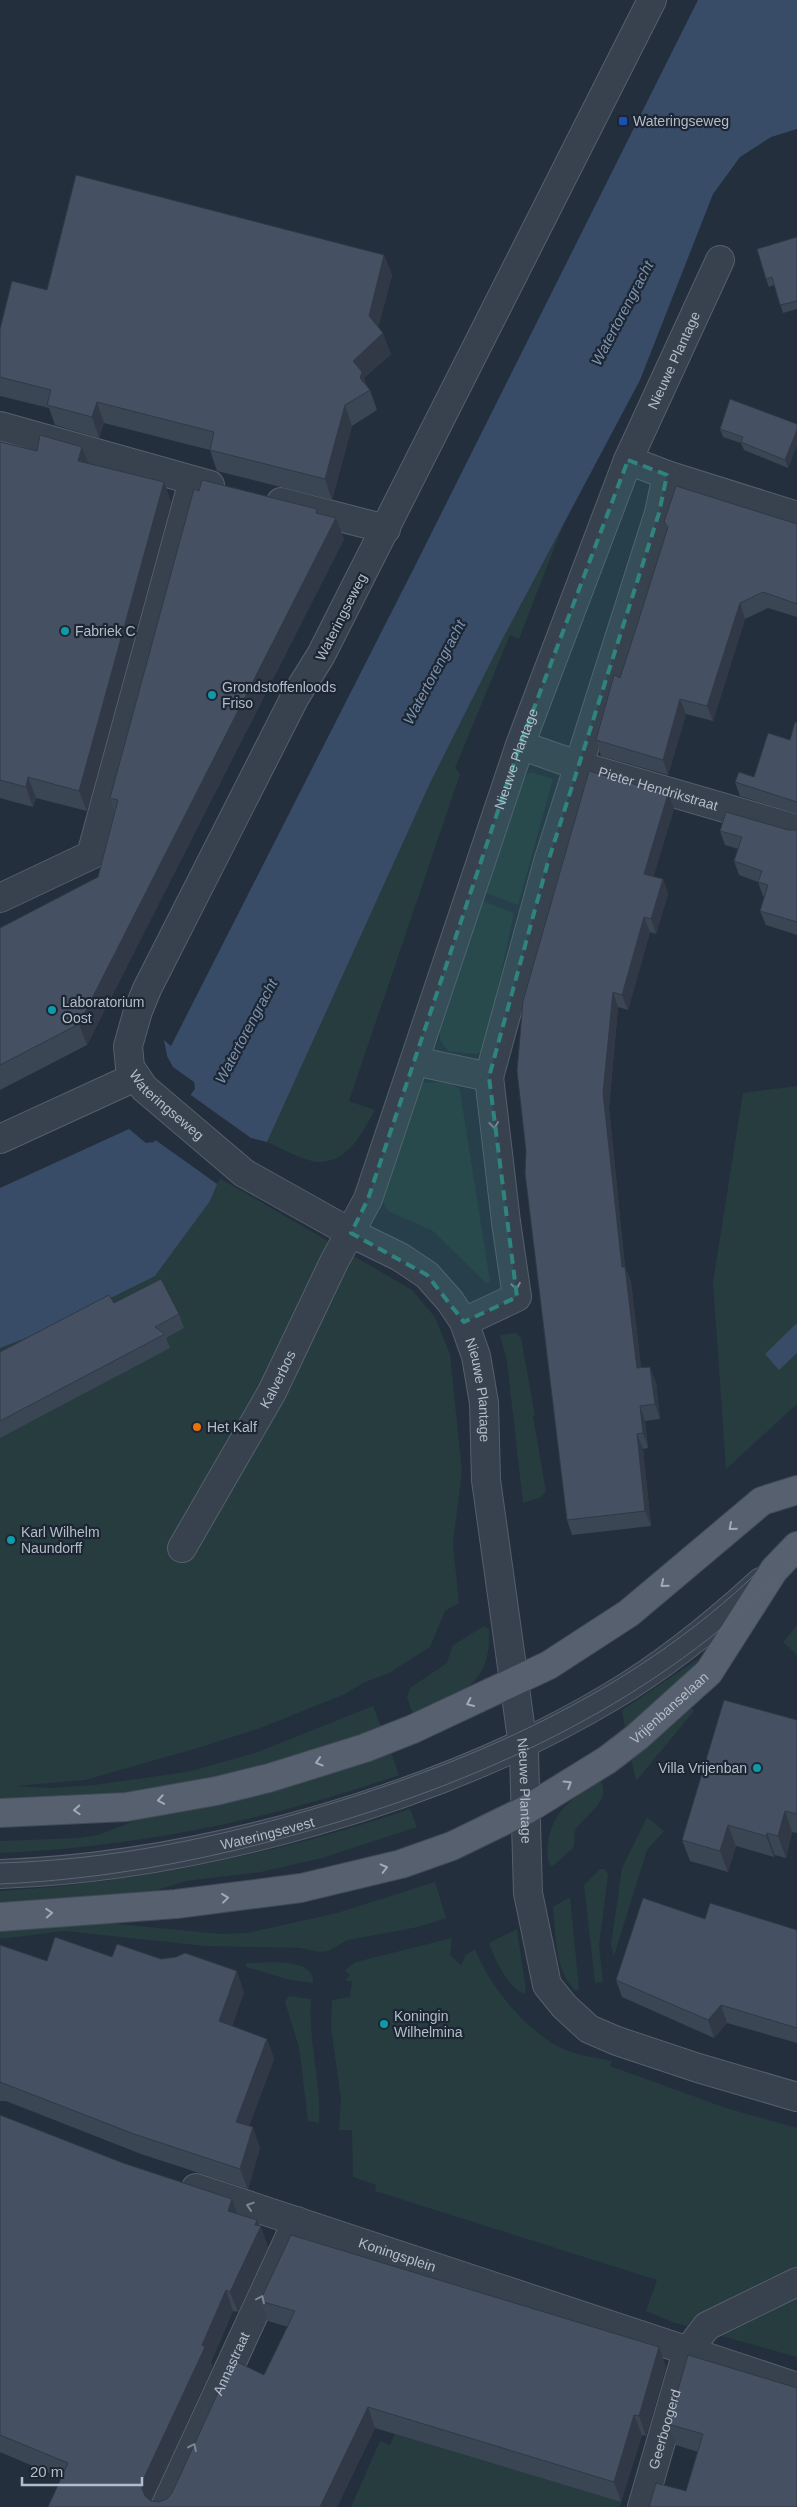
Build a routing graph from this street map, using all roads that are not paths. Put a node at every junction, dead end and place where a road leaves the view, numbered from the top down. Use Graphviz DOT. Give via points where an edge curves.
graph roads {
  1 [pos="652,0"];
  2 [pos="720,260"];
  3 [pos="0,426"];
  4 [pos="628,460"];
  5 [pos="667,476"];
  6 [pos="193,482"];
  7 [pos="232,490"];
  8 [pos="261,497"];
  9 [pos="797,516"];
  10 [pos="386,529"];
  11 [pos="520,745"];
  12 [pos="577,765"];
  13 [pos="797,830"];
  14 [pos="0,898"];
  15 [pos="415,1061"];
  16 [pos="489,1076"];
  17 [pos="135,1077"];
  18 [pos="0,1138"];
  19 [pos="350,1233"];
  20 [pos="464,1322"];
  21 [pos="797,1490"];
  22 [pos="797,1546"];
  23 [pos="182,1548"];
  24 [pos="774,1570"];
  25 [pos="514,1683"];
  26 [pos="523,1742"];
  27 [pos="526,1810"];
  28 [pos="0,1814"];
  29 [pos="0,1874"];
  30 [pos="0,1917"];
  31 [pos="797,2097"];
  32 [pos="174,2181"];
  33 [pos="297,2221"];
  34 [pos="797,2282"];
  35 [pos="687,2352"];
  36 [pos="797,2387"];
  37 [pos="165,2507"];
  38 [pos="642,2507"];
  1 -- 10 [label="street, Wateringseweg"];
  2 -- 4 [label="street, Nieuwe Plantage"];
  3 -- 6 [label="street"];
  4 -- 5 [label="street"];
  4 -- 11 [label="street, Nieuwe Plantage"];
  5 -- 9 [label="street"];
  5 -- 12 [label="street, Nieuwe Plantage" via="659,514"];
  6 -- 7 [label="street"];
  6 -- 14 [label="street" via="91,855"];
  8 -- 10 [label="street"];
  10 -- 17 [label="street, Wateringseweg" via="322,655 295,697 147,989 128,1046 130,1068"];
  11 -- 12 [label="street, Pieter Hendrikstraat"];
  11 -- 15 [label="street, Nieuwe Plantage"];
  12 -- 13 [label="street, Pieter Hendrikstraat"];
  12 -- 16 [label="street, Nieuwe Plantage"];
  15 -- 16 [label="street"];
  15 -- 19 [label="street, Nieuwe Plantage" via="368,1199"];
  16 -- 20 [label="street, Nieuwe Plantage, one-way" via="517,1297"];
  17 -- 18 [label="street"];
  17 -- 19 [label="street, Wateringseweg" via="244,1173"];
  19 -- 20 [label="street, Nieuwe Plantage" via="400,1257 427,1275"];
  19 -- 23 [label="street, Kalverbos" via="272,1392"];
  20 -- 25 [label="street, Nieuwe Plantage" via="476,1356 484,1402 486,1480"];
  21 -- 25 [label="main road, one-way" via="762,1501 629,1613 549,1665"];
  22 -- 24 [label="main road, Vrijenbanselaan"];
  24 -- 26 [label="street, Vrijenbanselaan" via="716,1624 676,1654 614,1695"];
  27 -- 24 [label="main road, Vrijenbanselaan, one-way" via="607,1760 709,1672"];
  25 -- 26 [label="street, Nieuwe Plantage"];
  25 -- 28 [label="main road, one-way" via="365,1748 269,1778 126,1807"];
  26 -- 27 [label="street, Nieuwe Plantage"];
  26 -- 29 [label="street, Wateringsevest" via="392,1796 276,1831 164,1855"];
  30 -- 27 [label="main road, one-way" via="176,1904 301,1888 401,1864 452,1846"];
  27 -- 31 [label="street, Nieuwe Plantage" via="528,1893 547,1984 564,2006 589,2029 617,2041"];
  33 -- 32 [label="street, Koningsplein, one-way"];
  33 -- 35 [label="street, Koningsplein"];
  37 -- 33 [label="street, Annastraat, one-way"];
  34 -- 35 [label="street" via="707,2326"];
  35 -- 36 [label="street, Koningsplein"];
  35 -- 38 [label="street, Geerboogerd"];
}
